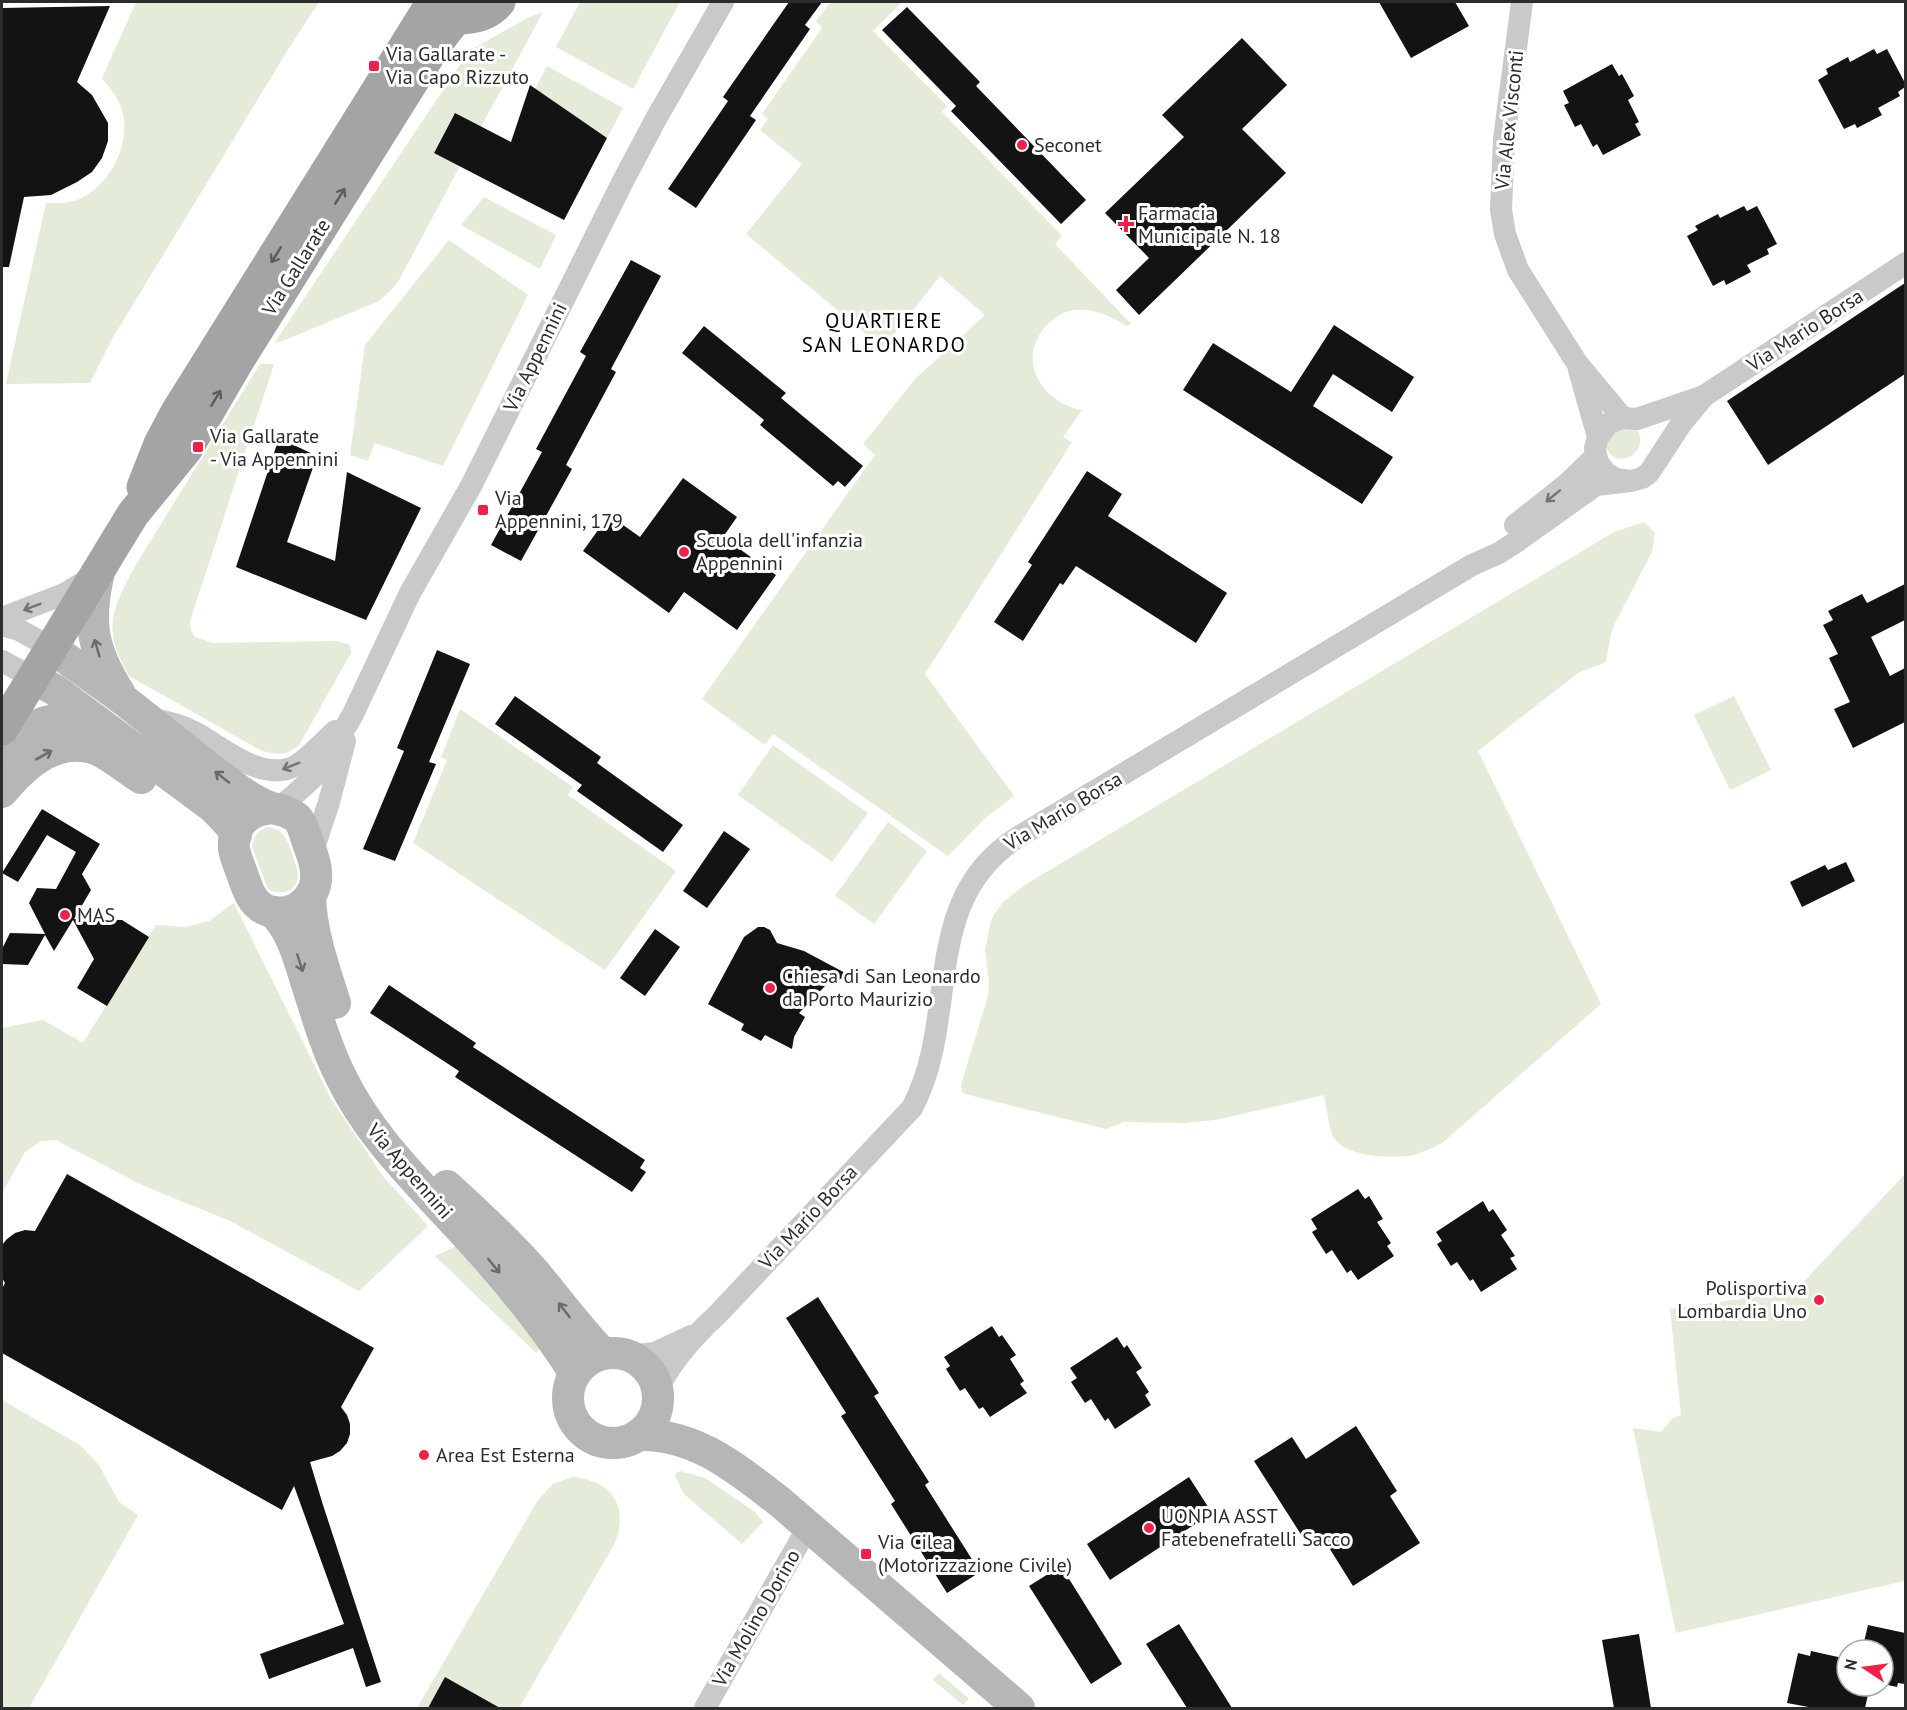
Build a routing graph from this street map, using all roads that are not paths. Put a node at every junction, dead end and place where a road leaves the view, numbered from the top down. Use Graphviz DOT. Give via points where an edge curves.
graph roads {
  1 [pos="499,2"];
  2 [pos="723,2"];
  3 [pos="1522,2"];
  4 [pos="436,9"];
  5 [pos="1905,263"];
  6 [pos="1577,363"];
  7 [pos="1704,396"];
  8 [pos="1630,418"];
  9 [pos="1597,447"];
  10 [pos="1656,463"];
  11 [pos="1631,481"];
  12 [pos="1472,565"];
  13 [pos="98,573"];
  14 [pos="2,618"];
  15 [pos="2,625"];
  16 [pos="52,648"];
  17 [pos="2,661"];
  18 [pos="33,678"];
  19 [pos="123,700"];
  20 [pos="352,716"];
  21 [pos="148,719"];
  22 [pos="2,729"];
  23 [pos="109,729"];
  24 [pos="2,750"];
  25 [pos="2,792"];
  26 [pos="196,795"];
  27 [pos="272,808"];
  28 [pos="236,835"];
  29 [pos="312,854"];
  30 [pos="310,896"];
  31 [pos="273,912"];
  32 [pos="702,1328"];
  33 [pos="616,1355"];
  34 [pos="575,1374"];
  35 [pos="657,1393"];
  36 [pos="638,1435"];
  37 [pos="699,1447"];
  38 [pos="808,1527"];
  39 [pos="705,1708"];
  40 [pos="1019,1708"];
  1 -- 4 [label="main road" via="477,16"];
  2 -- 20 [label="street, Via Appennini" via="622,183 471,486 410,593"];
  3 -- 6 [label="street, Via Alex Visconti" via="1504,139 1501,210 1518,270"];
  4 -- 13 [label="main road, Via Gallarate" via="177,412 133,514"];
  5 -- 7 [label="street, Via Mario Borsa"];
  6 -- 8 [label="street, Via Alex Visconti"];
  6 -- 9 [label="street, Via Alex Visconti"];
  7 -- 8 [label="street, Via Mario Borsa"];
  7 -- 10 [label="street, Via Mario Borsa"];
  8 -- 9 [label="street, Via Mario Borsa" via="1609,423"];
  8 -- 10 [label="street" via="1650,428 1656,437"];
  9 -- 11 [label="street" via="1599,464 1606,474"];
  9 -- 12 [label="street, Via Mario Borsa, one-way" via="1568,484 1511,528"];
  10 -- 11 [label="street, Via Mario Borsa" via="1648,473"];
  11 -- 12 [label="street, Via Mario Borsa" via="1596,485 1516,542"];
  12 -- 32 [label="street, Via Mario Borsa" via="1018,837 990,858 959,908 950,942 937,1035 912,1108"];
  13 -- 14 [label="street, one-way" via="64,594"];
  13 -- 16 [label="main road, Via Gallarate"];
  19 -- 13 [label="street, Via Appennini, one-way" via="102,663 93,629"];
  15 -- 16 [label="street"];
  16 -- 18 [label="main road, Via Gallarate"];
  16 -- 19 [label="street, Via Appennini"];
  17 -- 18 [label="street"];
  18 -- 22 [label="main road, Via Gallarate"];
  18 -- 23 [label="street"];
  19 -- 21 [label="street, Via Appennini"];
  20 -- 21 [label="street, Via Appennini, one-way" via="302,761 277,770 249,763 169,722"];
  20 -- 27 [label="street, Via Appennini" via="317,774 292,798"];
  20 -- 29 [label="street, Via Appennini"];
  27 -- 21 [label="street, Via Appennini, one-way" via="232,785"];
  23 -- 24 [label="street" via="74,719 54,719 34,726"];
  23 -- 26 [label="street"];
  25 -- 26 [label="street, one-way" via="20,772 45,754 78,746 99,751 154,785"];
  26 -- 28 [label="street" via="222,816"];
  27 -- 28 [label="street, Via Appennini" via="249,813"];
  27 -- 29 [label="street, Via Appennini" via="297,819"];
  28 -- 31 [label="street, Via Appennini" via="234,850 250,894 263,909"];
  29 -- 30 [label="street, Via Appennini" via="317,874"];
  30 -- 31 [label="street" via="296,909"];
  33 -- 30 [label="street, Via Appennini, one-way" via="578,1328 514,1250 437,1177 395,1129 363,1077 348,1042 315,936"];
  31 -- 34 [label="street, Via Appennini, one-way" via="293,942 339,1075 372,1130 489,1259"];
  32 -- 33 [label="street, Via Mario Borsa" via="644,1355"];
  32 -- 35 [label="street, Via Mario Borsa" via="675,1361"];
  33 -- 34 [label="street" via="586,1362"];
  33 -- 35 [label="street" via="646,1368"];
  34 -- 36 [label="street" via="569,1390 569,1407 586,1434 615,1443"];
  35 -- 36 [label="street" via="651,1420"];
  35 -- 37 [label="street" via="673,1419"];
  36 -- 37 [label="street" via="663,1435"];
  37 -- 38 [label="street" via="755,1483"];
  38 -- 39 [label="street, Via Molino Dorino"];
  38 -- 40 [label="street"];
}
